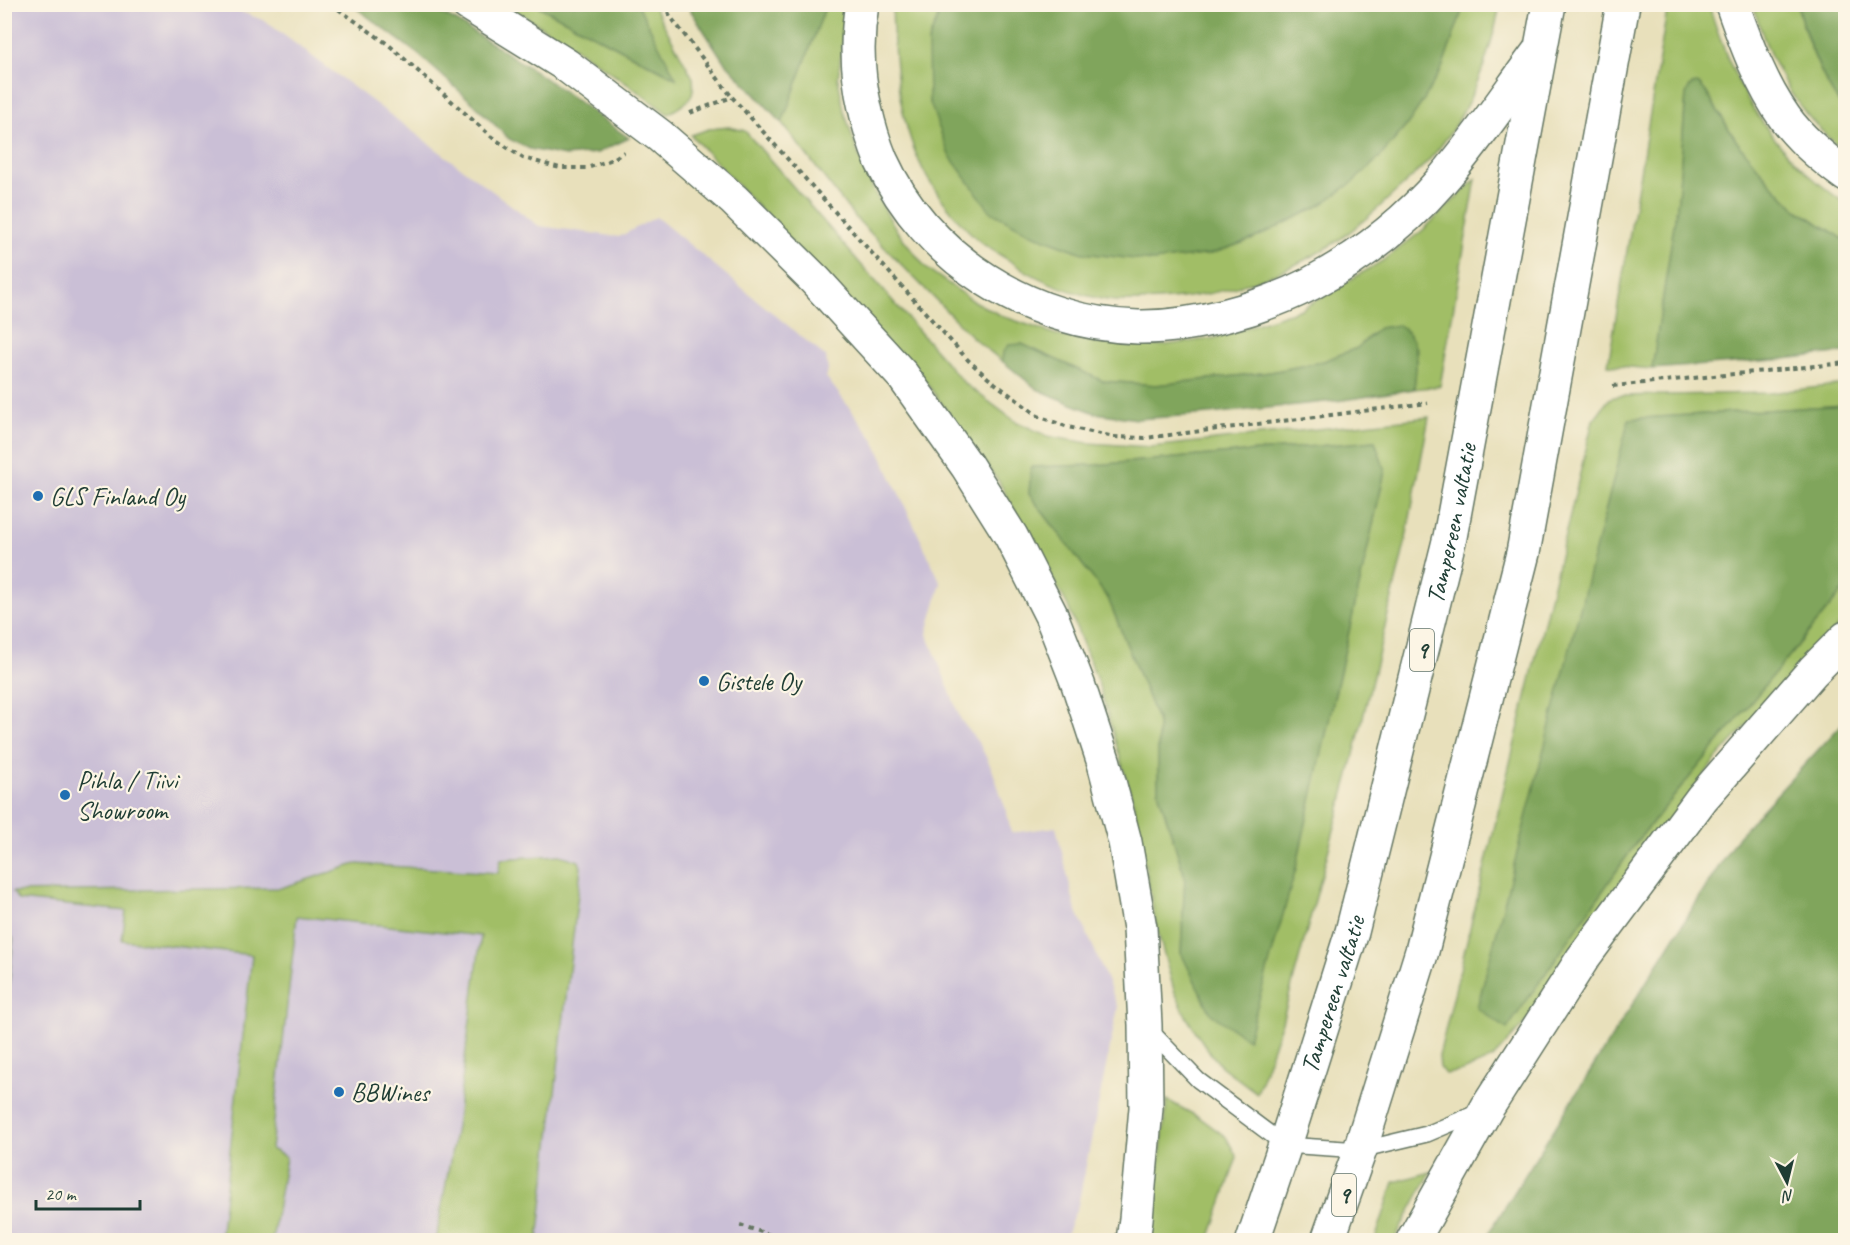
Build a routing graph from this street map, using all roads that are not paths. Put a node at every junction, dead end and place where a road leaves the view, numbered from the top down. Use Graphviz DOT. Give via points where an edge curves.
graph roads {
  1 [pos="468,4"];
  2 [pos="862,4"];
  3 [pos="1549,4"];
  4 [pos="1623,4"];
  5 [pos="1732,4"];
  6 [pos="1542,48"];
  7 [pos="1845,175"];
  8 [pos="1845,638"];
  9 [pos="1145,1025"];
  10 [pos="1487,1108"];
  11 [pos="1285,1145"];
  12 [pos="1360,1150"];
  13 [pos="1133,1240"];
  14 [pos="1253,1240"];
  15 [pos="1328,1240"];
  16 [pos="1413,1240"];
  1 -- 9 [label="highway" via="567,65 660,136 734,201 903,376 966,466 1011,536 1051,615 1104,763 1125,842 1140,928"];
  2 -- 6 [label="highway" via="858,56 868,122 896,188 926,229 958,260 1022,300 1074,318 1139,327 1180,324 1264,303 1309,284 1371,246 1448,174"];
  3 -- 6 [label="highway, Tampereen valtatie / 9"];
  4 -- 12 [label="highway, 9" via="1523,553 1422,951"];
  5 -- 7 [label="highway" via="1760,75 1785,118"];
  6 -- 11 [label="highway, Tampereen valtatie / 9" via="1449,537 1352,932"];
  8 -- 10 [label="highway" via="1702,798 1583,958"];
  9 -- 11 [label="lane" via="1198,1080"];
  9 -- 13 [label="highway" via="1146,1108"];
  10 -- 12 [label="lane" via="1427,1134"];
  10 -- 16 [label="highway"];
  11 -- 12 [label="lane"];
  11 -- 14 [label="highway, Tampereen valtatie / 9"];
  12 -- 15 [label="highway, 9"];
}
